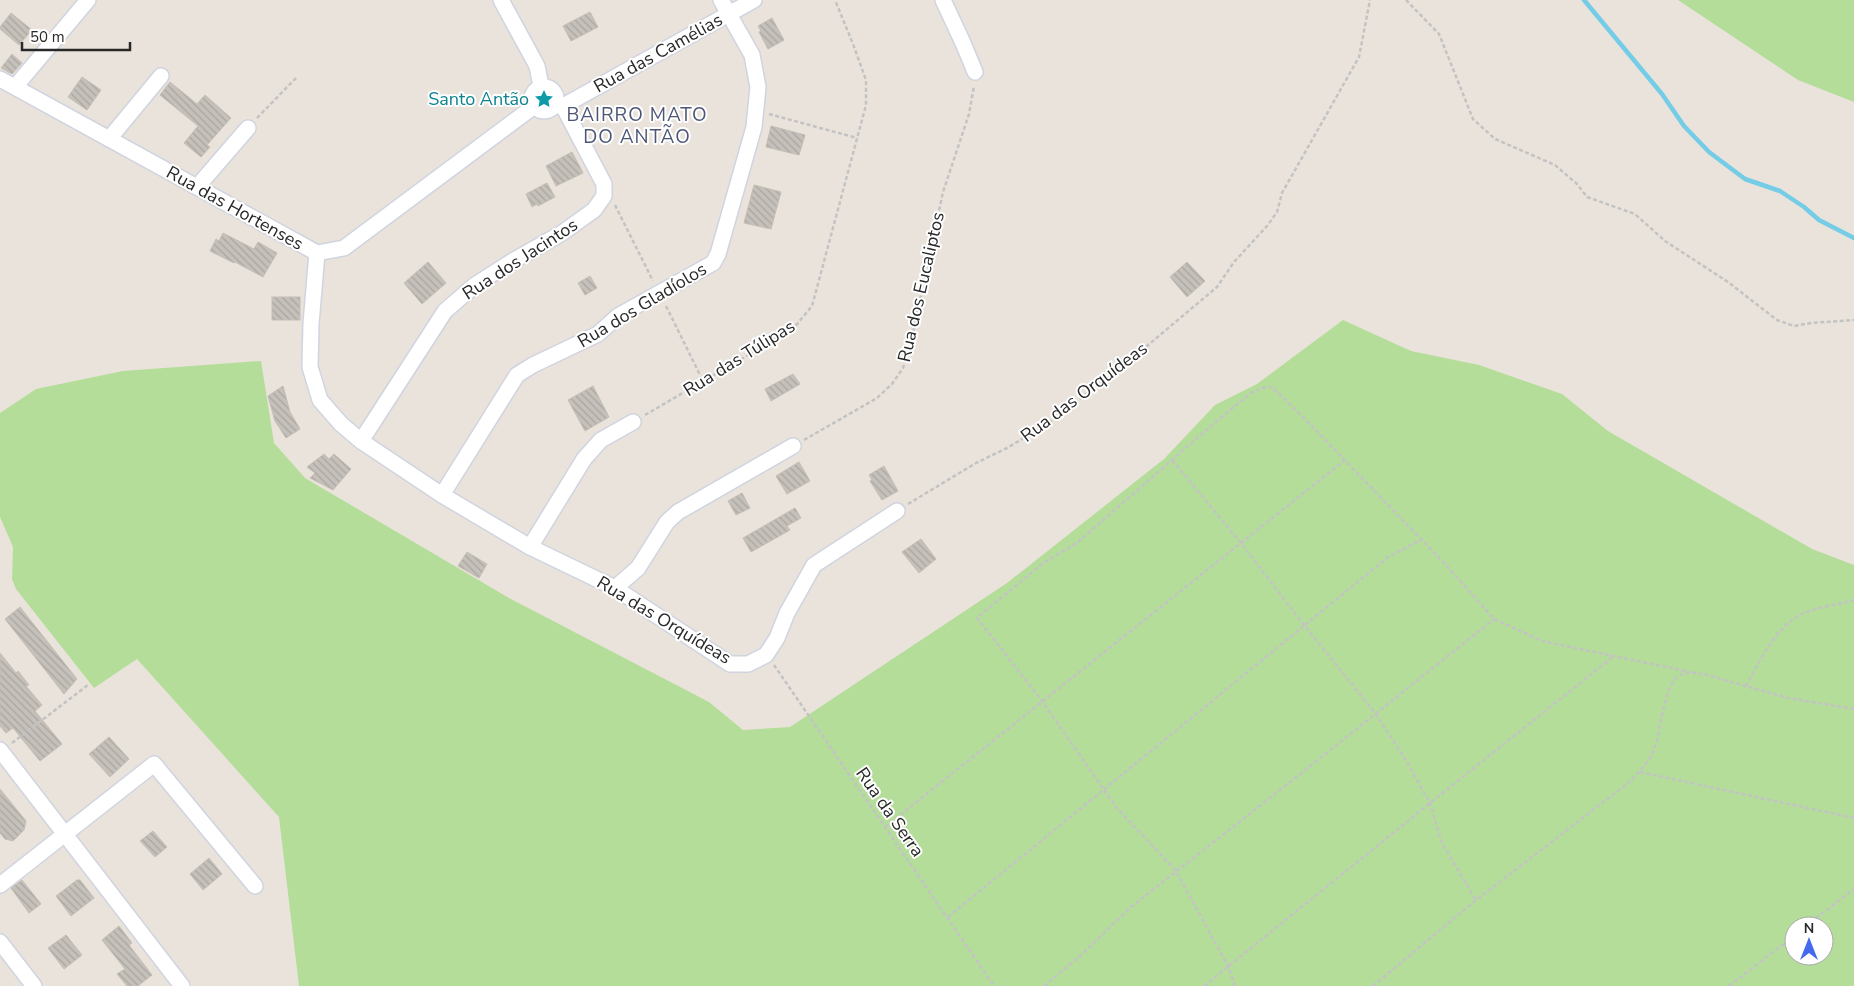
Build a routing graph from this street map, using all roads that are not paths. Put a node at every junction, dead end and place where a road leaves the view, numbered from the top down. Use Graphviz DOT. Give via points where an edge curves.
graph roads {
  1 [pos="88,0"];
  2 [pos="501,0"];
  3 [pos="721,0"];
  4 [pos="754,0"];
  5 [pos="943,0"];
  6 [pos="728,14"];
  7 [pos="974,72"];
  8 [pos="160,76"];
  9 [pos="0,79"];
  10 [pos="541,86"];
  11 [pos="15,87"];
  12 [pos="559,106"];
  13 [pos="533,107"];
  14 [pos="248,128"];
  15 [pos="109,139"];
  16 [pos="197,187"];
  17 [pos="317,253"];
  18 [pos="633,422"];
  19 [pos="361,441"];
  20 [pos="793,446"];
  21 [pos="442,495"];
  22 [pos="897,511"];
  23 [pos="530,547"];
  24 [pos="615,588"];
  25 [pos="0,751"];
  26 [pos="64,834"];
  27 [pos="0,885"];
  28 [pos="255,886"];
  29 [pos="0,942"];
  30 [pos="34,986"];
  31 [pos="182,986"];
  1 -- 11 [label="street"];
  2 -- 10 [label="street" via="537,66"];
  3 -- 6 [label="street, Rua dos Gladíolos"];
  4 -- 6 [label="street, Rua das Camélias"];
  5 -- 7 [label="street"];
  6 -- 12 [label="street, Rua das Camélias"];
  6 -- 21 [label="street, Rua dos Gladíolos" via="752,55 758,87 754,127 713,263 618,316 598,334 533,364 517,375"];
  8 -- 15 [label="street"];
  9 -- 11 [label="street, Rua das Hortenses"];
  10 -- 12 [label="street" via="554,91"];
  10 -- 13 [label="street" via="534,91"];
  11 -- 15 [label="street, Rua das Hortenses"];
  12 -- 13 [label="street" via="548,111"];
  12 -- 19 [label="street, Rua dos Jacintos" via="604,184 604,196 594,210 475,285 445,311"];
  13 -- 17 [label="street, Rua das Hortenses" via="344,248"];
  14 -- 16 [label="street"];
  15 -- 16 [label="street, Rua das Hortenses"];
  16 -- 17 [label="street, Rua das Hortenses"];
  17 -- 19 [label="street, Rua das Orquídeas" via="310,367 320,400"];
  18 -- 23 [label="street" via="602,440 584,459"];
  19 -- 21 [label="street, Rua das Orquídeas"];
  20 -- 24 [label="street" via="678,512 667,522 638,568"];
  21 -- 23 [label="street, Rua das Orquídeas"];
  22 -- 24 [label="street, Rua das Orquídeas" via="814,565 766,656 748,664 730,664"];
  23 -- 24 [label="street, Rua das Orquídeas"];
  25 -- 26 [label="street"];
  26 -- 27 [label="street"];
  26 -- 28 [label="street" via="154,764"];
  26 -- 31 [label="street"];
  29 -- 30 [label="street"];
}
